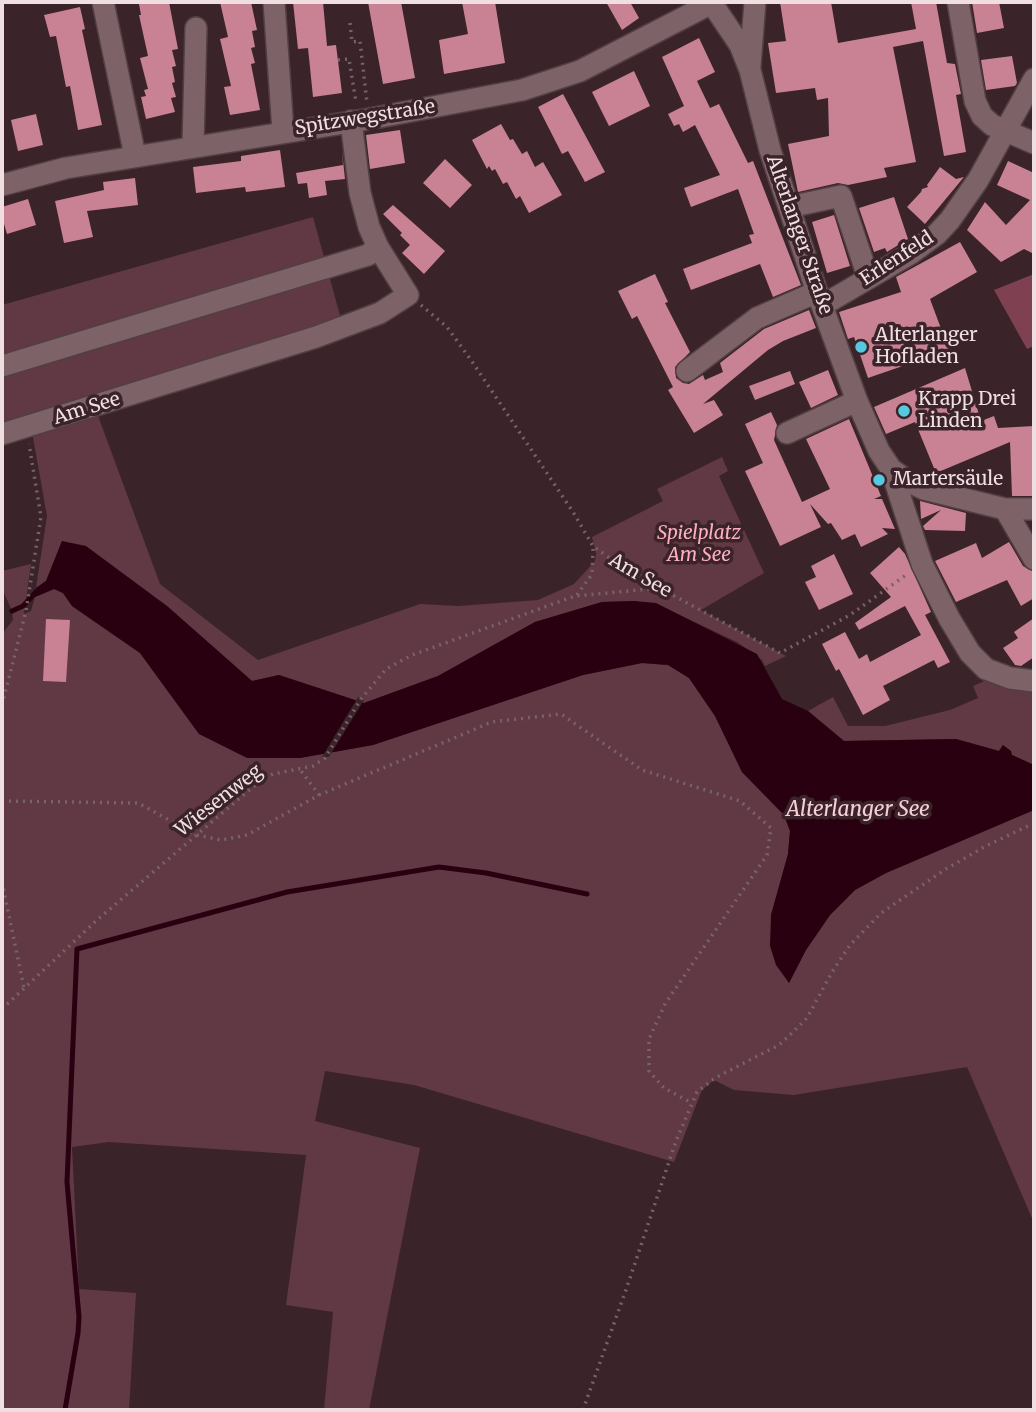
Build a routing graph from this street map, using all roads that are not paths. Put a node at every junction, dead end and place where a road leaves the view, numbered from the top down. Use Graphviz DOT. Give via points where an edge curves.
graph roads {
  1 [pos="103,2"];
  2 [pos="274,2"];
  3 [pos="712,2"];
  4 [pos="755,2"];
  5 [pos="958,2"];
  6 [pos="196,28"];
  7 [pos="750,70"];
  8 [pos="1034,79"];
  9 [pos="360,120"];
  10 [pos="284,131"];
  11 [pos="1006,131"];
  12 [pos="1034,143"];
  13 [pos="192,146"];
  14 [pos="135,156"];
  15 [pos="2,185"];
  16 [pos="789,207"];
  17 [pos="378,247"];
  18 [pos="869,277"];
  19 [pos="820,298"];
  20 [pos="2,366"];
  21 [pos="687,371"];
  22 [pos="857,401"];
  23 [pos="787,433"];
  24 [pos="2,434"];
  25 [pos="891,469"];
  26 [pos="1005,509"];
  27 [pos="1034,509"];
  28 [pos="1034,559"];
  29 [pos="1034,681"];
  1 -- 14 [label="street"];
  2 -- 10 [label="street"];
  3 -- 7 [label="street, Alterlanger Straße"];
  3 -- 9 [label="street, Spitzwegstraße" via="604,60 551,82"];
  4 -- 7 [label="street"];
  5 -- 11 [label="street" via="975,101 982,116"];
  6 -- 13 [label="street"];
  7 -- 16 [label="street, Alterlanger Straße"];
  8 -- 11 [label="street, Erlenfeld"];
  9 -- 10 [label="street, Spitzwegstraße"];
  9 -- 17 [label="street" via="360,193"];
  10 -- 13 [label="street, Spitzwegstraße"];
  11 -- 12 [label="street"];
  11 -- 18 [label="street, Erlenfeld" via="950,220 917,249"];
  13 -- 14 [label="street, Spitzwegstraße"];
  14 -- 15 [label="street, Spitzwegstraße"];
  16 -- 18 [label="street" via="841,197"];
  16 -- 19 [label="street, Alterlanger Straße"];
  17 -- 20 [label="street" via="368,255"];
  17 -- 24 [label="street, Am See" via="408,295 380,313"];
  18 -- 19 [label="street, Erlenfeld"];
  19 -- 21 [label="street, Erlenfeld" via="757,318"];
  19 -- 22 [label="street, Alterlanger Straße"];
  22 -- 23 [label="street"];
  22 -- 25 [label="street, Alterlanger Straße"];
  25 -- 26 [label="street, Alterlanger Straße" via="925,489"];
  25 -- 29 [label="street, Alterlanger Straße" via="922,564 970,653 986,669"];
  26 -- 27 [label="street, Alterlanger Straße"];
  26 -- 28 [label="street"];
}
